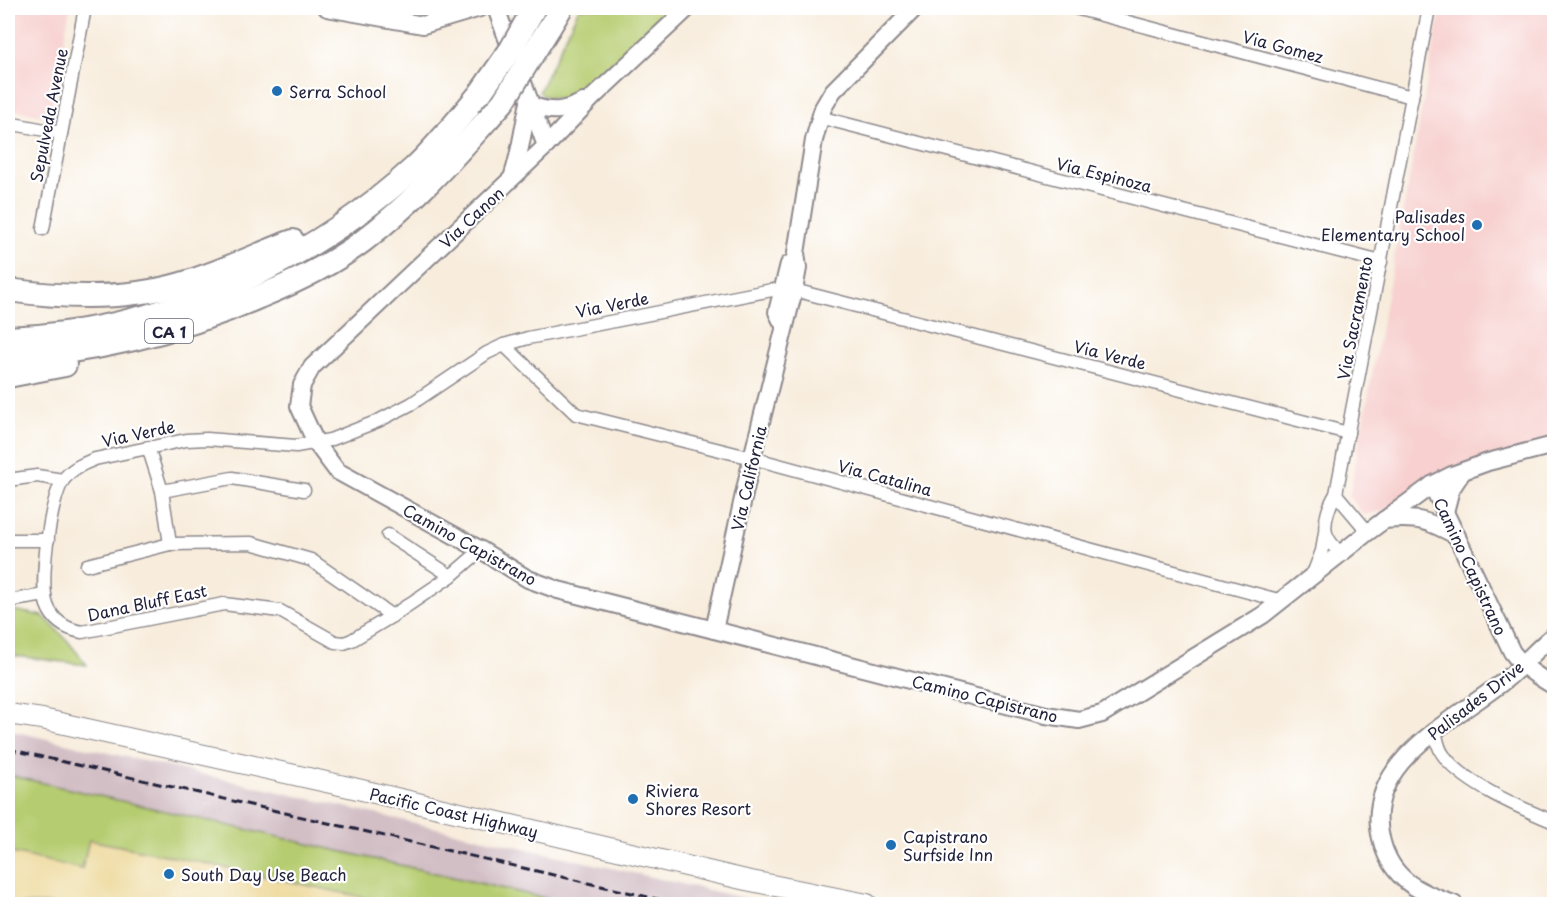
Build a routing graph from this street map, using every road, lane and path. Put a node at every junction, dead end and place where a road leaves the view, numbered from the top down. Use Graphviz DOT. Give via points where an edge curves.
graph roads {
  1 [pos="85,8"];
  2 [pos="327,8"];
  3 [pos="480,8"];
  4 [pos="496,8"];
  5 [pos="534,8"];
  6 [pos="561,8"];
  7 [pos="688,8"];
  8 [pos="915,8"];
  9 [pos="1075,8"];
  10 [pos="1429,8"];
  11 [pos="1412,97"];
  12 [pos="592,98"];
  13 [pos="530,104"];
  14 [pos="819,117"];
  15 [pos="8,123"];
  16 [pos="61,133"];
  17 [pos="546,146"];
  18 [pos="512,178"];
  19 [pos="351,219"];
  20 [pos="43,229"];
  21 [pos="1381,262"];
  22 [pos="320,269"];
  23 [pos="8,290"];
  24 [pos="788,290"];
  25 [pos="8,338"];
  26 [pos="504,345"];
  27 [pos="8,357"];
  28 [pos="8,376"];
  29 [pos="1348,433"];
  30 [pos="316,444"];
  31 [pos="1554,445"];
  32 [pos="148,447"];
  33 [pos="752,458"];
  34 [pos="1463,471"];
  35 [pos="8,480"];
  36 [pos="63,480"];
  37 [pos="1432,485"];
  38 [pos="304,490"];
  39 [pos="162,491"];
  40 [pos="1336,494"];
  41 [pos="1445,512"];
  42 [pos="1384,520"];
  43 [pos="1325,532"];
  44 [pos="1368,532"];
  45 [pos="388,536"];
  46 [pos="1457,536"];
  47 [pos="8,540"];
  48 [pos="48,540"];
  49 [pos="170,544"];
  50 [pos="481,550"];
  51 [pos="1341,554"];
  52 [pos="87,565"];
  53 [pos="450,576"];
  54 [pos="1313,576"];
  55 [pos="45,595"];
  56 [pos="8,599"];
  57 [pos="1282,600"];
  58 [pos="392,616"];
  59 [pos="714,630"];
  60 [pos="1554,635"];
  61 [pos="1521,665"];
  62 [pos="1554,686"];
  63 [pos="8,705"];
  64 [pos="8,714"];
  65 [pos="42,719"];
  66 [pos="1435,730"];
  67 [pos="1554,822"];
  68 [pos="867,904"];
  69 [pos="1454,904"];
  1 -- 16 [label="street, Sepulveda Avenue"];
  2 -- 3 [label="main road" via="423,25"];
  4 -- 13 [label="main road"];
  5 -- 19 [label="highway, CA 1, bridge" via="481,92 449,130 415,166"];
  6 -- 22 [label="highway, CA 1, bridge" via="503,102 424,189 362,242"];
  7 -- 12 [label="main road, Via Canon"];
  8 -- 14 [label="main road, Via California" via="833,91"];
  9 -- 11 [label="street, Via Gomez"];
  10 -- 11 [label="street, Via Sacramento"];
  11 -- 21 [label="street, Via Sacramento"];
  12 -- 13 [label="main road" via="564,111 545,111"];
  12 -- 17 [label="main road, Via Canon"];
  13 -- 17 [label="main road"];
  13 -- 18 [label="main road"];
  14 -- 21 [label="street, Via Espinoza"];
  14 -- 24 [label="main road, Via California" via="796,253 788,266"];
  15 -- 16 [label="street"];
  16 -- 20 [label="street, Sepulveda Avenue"];
  17 -- 18 [label="main road, Via Canon"];
  18 -- 30 [label="main road, Via Canon" via="312,367 302,385 299,406"];
  19 -- 23 [label="highway" via="181,284 134,293 64,297"];
  19 -- 25 [label="highway, CA 1" via="240,283 177,307 82,331"];
  21 -- 29 [label="street, Via Sacramento"];
  22 -- 27 [label="highway, CA 1" via="222,313 165,332 82,350"];
  22 -- 28 [label="highway" via="199,332 143,349"];
  24 -- 26 [label="street, Via Verde" via="731,297"];
  24 -- 29 [label="street, Via Verde"];
  24 -- 33 [label="main road, Via California" via="777,312 785,328"];
  26 -- 30 [label="street, Via Verde" via="411,404"];
  26 -- 33 [label="street, Via Catalina" via="576,414"];
  29 -- 40 [label="street, Via Sacramento"];
  30 -- 32 [label="street, Via Verde" via="207,439"];
  30 -- 50 [label="main road, Camino Capistrano" via="337,471"];
  31 -- 34 [label="main road"];
  32 -- 36 [label="street, Via Verde" via="95,459 71,471"];
  32 -- 39 [label="street"];
  33 -- 57 [label="street, Via Catalina"];
  33 -- 59 [label="main road, Via California"];
  34 -- 37 [label="main road"];
  34 -- 41 [label="main road"];
  35 -- 36 [label="street" via="37,476"];
  36 -- 48 [label="street" via="53,502"];
  37 -- 41 [label="main road, Camino Capistrano"];
  37 -- 42 [label="main road, Camino Capistrano"];
  38 -- 39 [label="street" via="232,478"];
  39 -- 49 [label="street"];
  40 -- 43 [label="street, Via Sacramento"];
  40 -- 44 [label="street"];
  41 -- 46 [label="main road, Camino Capistrano"];
  42 -- 44 [label="main road, Camino Capistrano"];
  42 -- 46 [label="main road" via="1429,521"];
  43 -- 51 [label="street"];
  43 -- 54 [label="street, Via Sacramento"];
  44 -- 51 [label="main road, Camino Capistrano"];
  45 -- 53 [label="street"];
  46 -- 61 [label="main road, Camino Capistrano"];
  47 -- 48 [label="street"];
  48 -- 55 [label="street"];
  49 -- 52 [label="street"];
  49 -- 58 [label="street" via="251,543 311,560"];
  50 -- 53 [label="street, Dana Bluff East"];
  50 -- 59 [label="main road, Camino Capistrano" via="528,579 558,590"];
  51 -- 54 [label="main road, Camino Capistrano"];
  53 -- 58 [label="street, Dana Bluff East"];
  54 -- 57 [label="main road, Camino Capistrano"];
  55 -- 56 [label="street"];
  55 -- 58 [label="street, Dana Bluff East" via="52,615 61,624 93,636 224,604 280,611 344,644"];
  57 -- 59 [label="main road, Camino Capistrano" via="1102,714 1078,720"];
  60 -- 61 [label="main road, Palisades Drive"];
  61 -- 62 [label="main road, Camino Capistrano"];
  61 -- 66 [label="main road, Palisades Drive"];
  63 -- 65 [label="main road, Pacific Coast Highway"];
  64 -- 65 [label="main road, Pacific Coast Highway"];
  65 -- 68 [label="main road, Pacific Coast Highway" via="746,880"];
  66 -- 67 [label="street" via="1446,759 1468,777 1513,804"];
  66 -- 69 [label="main road, Palisades Drive" via="1385,784 1377,813 1378,831 1394,869 1410,886"];
}
